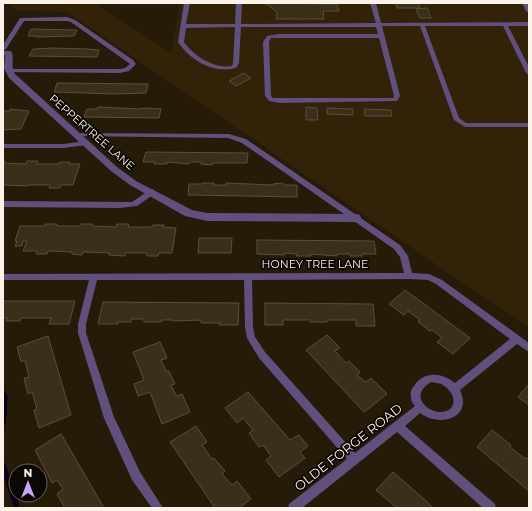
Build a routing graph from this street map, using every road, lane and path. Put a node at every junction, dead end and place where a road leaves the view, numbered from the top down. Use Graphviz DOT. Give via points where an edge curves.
graph roads {
  1 [pos="187,3"];
  2 [pos="239,3"];
  3 [pos="374,3"];
  4 [pos="525,3"];
  5 [pos="529,11"];
  6 [pos="505,24"];
  7 [pos="529,24"];
  8 [pos="379,25"];
  9 [pos="422,25"];
  10 [pos="183,26"];
  11 [pos="238,26"];
  12 [pos="382,36"];
  13 [pos="3,49"];
  14 [pos="3,53"];
  15 [pos="8,71"];
  16 [pos="529,73"];
  17 [pos="529,125"];
  18 [pos="77,135"];
  19 [pos="84,143"];
  20 [pos="3,146"];
  21 [pos="151,192"];
  22 [pos="3,204"];
  23 [pos="356,218"];
  24 [pos="94,276"];
  25 [pos="248,276"];
  26 [pos="408,276"];
  27 [pos="3,277"];
  28 [pos="516,340"];
  29 [pos="529,348"];
  30 [pos="454,389"];
  31 [pos="420,408"];
  32 [pos="397,426"];
  33 [pos="354,460"];
  34 [pos="158,508"];
  35 [pos="293,508"];
  36 [pos="491,508"];
  1 -- 10 [label="lane"];
  2 -- 11 [label="lane"];
  3 -- 8 [label="lane"];
  4 -- 5 [label="lane"];
  6 -- 7 [label="lane"];
  6 -- 9 [label="lane"];
  6 -- 16 [label="lane"];
  8 -- 9 [label="lane"];
  8 -- 11 [label="lane"];
  8 -- 12 [label="lane"];
  9 -- 17 [label="lane" via="456,120 465,125"];
  10 -- 11 [label="lane"];
  10 -- 11 [label="lane" via="184,48 213,67 225,69 234,67 236,63"];
  12 -- 12 [label="lane" via="397,96 395,100 280,101 271,100 268,96 266,42 269,37"];
  13 -- 15 [label="lane" via="22,19 68,19 109,44 133,64 127,70 120,71"];
  14 -- 15 [label="street" via="9,55 6,65"];
  15 -- 18 [label="street, PEPPERTREE LANE"];
  18 -- 19 [label="street, PEPPERTREE LANE"];
  18 -- 23 [label="lane" via="237,138"];
  19 -- 20 [label="lane" via="58,146"];
  19 -- 21 [label="street, PEPPERTREE LANE" via="114,169"];
  21 -- 22 [label="lane" via="134,204 120,206"];
  21 -- 23 [label="street, PEPPERTREE LANE" via="189,213 207,217"];
  23 -- 26 [label="lane" via="397,247 404,256"];
  24 -- 25 [label="lane, HONEY TREE LANE"];
  24 -- 27 [label="lane, HONEY TREE LANE"];
  24 -- 34 [label="lane" via="82,333 108,418 136,476"];
  25 -- 26 [label="lane, HONEY TREE LANE"];
  25 -- 33 [label="lane" via="251,338 262,355"];
  26 -- 28 [label="lane, HONEY TREE LANE" via="429,277 439,282"];
  28 -- 29 [label="lane, HONEY TREE LANE"];
  28 -- 30 [label="lane"];
  30 -- 31 [label="lane, OLDE FORGE ROAD" via="458,405 454,412 447,416 438,417"];
  30 -- 31 [label="lane, OLDE FORGE ROAD" via="439,379 430,378 423,381 417,386 415,393"];
  31 -- 32 [label="lane, OLDE FORGE ROAD"];
  32 -- 33 [label="lane, OLDE FORGE ROAD"];
  32 -- 36 [label="lane"];
  33 -- 35 [label="lane, OLDE FORGE ROAD"];
}
